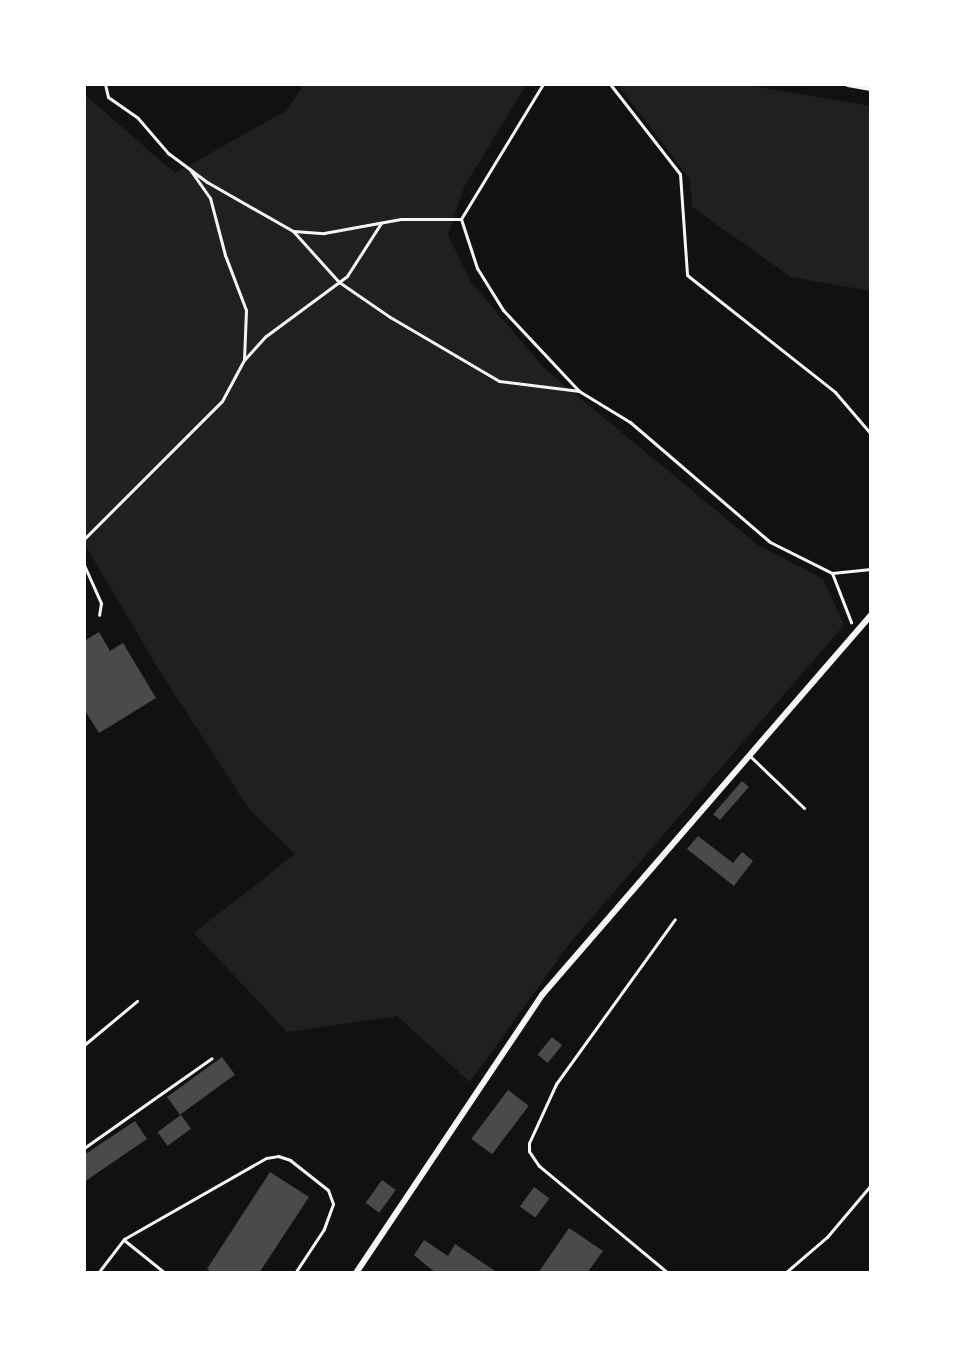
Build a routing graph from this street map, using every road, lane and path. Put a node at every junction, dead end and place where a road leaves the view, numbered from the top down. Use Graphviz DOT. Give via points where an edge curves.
graph roads {
  1 [pos="105,84"];
  2 [pos="543,84"];
  3 [pos="610,84"];
  4 [pos="848,84"];
  5 [pos="871,88"];
  6 [pos="190,169"];
  7 [pos="461,219"];
  8 [pos="382,222"];
  9 [pos="293,231"];
  10 [pos="339,282"];
  11 [pos="244,360"];
  12 [pos="579,391"];
  13 [pos="871,434"];
  14 [pos="84,539"];
  15 [pos="84,565"];
  16 [pos="871,569"];
  17 [pos="832,573"];
  18 [pos="99,615"];
  19 [pos="871,615"];
  20 [pos="855,632"];
  21 [pos="749,754"];
  22 [pos="804,808"];
  23 [pos="675,919"];
  24 [pos="137,1001"];
  25 [pos="84,1045"];
  26 [pos="212,1058"];
  27 [pos="84,1148"];
  28 [pos="871,1185"];
  29 [pos="124,1239"];
  30 [pos="98,1273"];
  31 [pos="165,1273"];
  32 [pos="295,1273"];
  33 [pos="356,1273"];
  34 [pos="668,1273"];
  35 [pos="785,1273"];
  1 -- 6 [label="path" via="108,97 137,117 168,153"];
  2 -- 7 [label="path"];
  3 -- 13 [label="path" via="680,174 687,275 836,392"];
  4 -- 5 [label="street"];
  6 -- 9 [label="path"];
  6 -- 11 [label="path" via="210,198 225,255 246,310"];
  7 -- 8 [label="path"];
  7 -- 12 [label="path" via="477,268 503,310"];
  8 -- 9 [label="path" via="324,233"];
  8 -- 10 [label="path" via="347,276"];
  9 -- 10 [label="path"];
  10 -- 11 [label="path" via="266,336"];
  10 -- 12 [label="path" via="499,381"];
  11 -- 14 [label="path" via="222,401"];
  12 -- 17 [label="path" via="630,422 770,542"];
  15 -- 18 [label="path" via="101,603"];
  16 -- 17 [label="path"];
  17 -- 20 [label="path"];
  19 -- 20 [label="street"];
  20 -- 21 [label="street"];
  21 -- 22 [label="lane"];
  21 -- 33 [label="street" via="542,995"];
  23 -- 34 [label="lane" via="556,1084 529,1143 529,1151 539,1166"];
  24 -- 25 [label="lane"];
  26 -- 27 [label="lane"];
  28 -- 35 [label="lane" via="827,1237"];
  29 -- 30 [label="lane"];
  29 -- 31 [label="lane"];
  29 -- 32 [label="lane" via="266,1158 278,1156 328,1190 333,1204 324,1229"];
}
